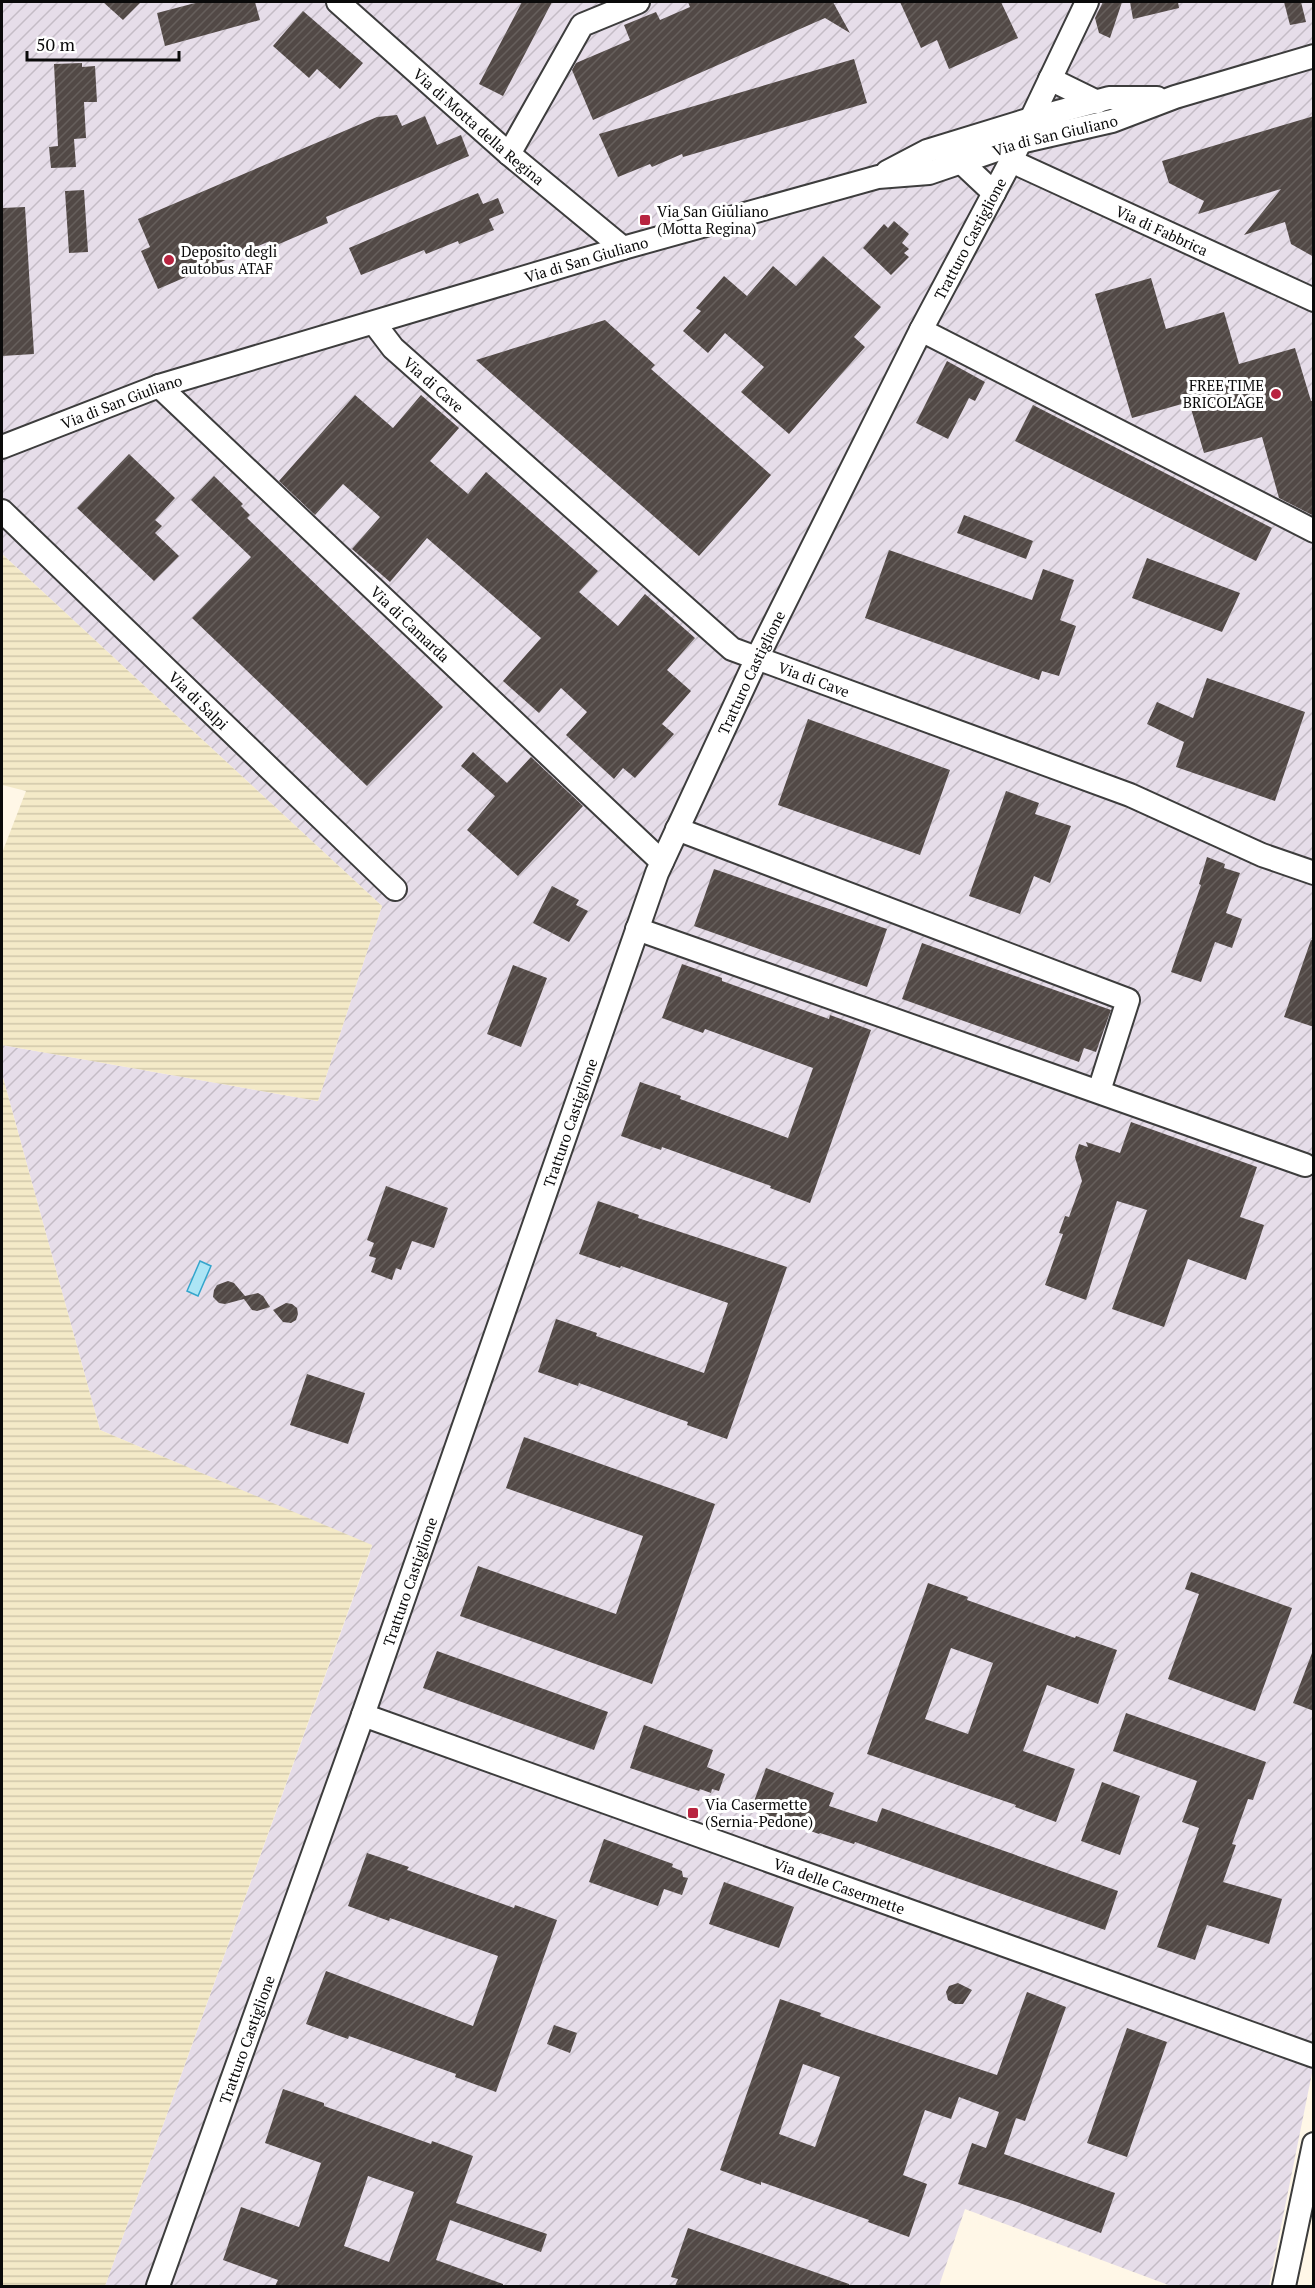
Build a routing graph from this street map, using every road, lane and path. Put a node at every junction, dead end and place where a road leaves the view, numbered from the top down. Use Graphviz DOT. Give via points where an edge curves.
graph roads {
  1 [pos="338,2"];
  2 [pos="638,2"];
  3 [pos="1087,2"];
  4 [pos="1314,57"];
  5 [pos="1050,79"];
  6 [pos="1175,98"];
  7 [pos="1097,102"];
  8 [pos="1031,119"];
  9 [pos="1016,152"];
  10 [pos="509,154"];
  11 [pos="961,162"];
  12 [pos="878,177"];
  13 [pos="994,193"];
  14 [pos="623,248"];
  15 [pos="1314,300"];
  16 [pos="374,323"];
  17 [pos="921,330"];
  18 [pos="159,386"];
  19 [pos="2,447"];
  20 [pos="2,511"];
  21 [pos="1314,531"];
  22 [pos="757,658"];
  23 [pos="677,830"];
  24 [pos="662,862"];
  25 [pos="1314,873"];
  26 [pos="395,889"];
  27 [pos="637,929"];
  28 [pos="1099,1091"];
  29 [pos="1305,1165"];
  30 [pos="363,1715"];
  31 [pos="1314,2055"];
  32 [pos="1314,2144"];
  33 [pos="158,2286"];
  34 [pos="1284,2286"];
  1 -- 10 [label="street, Via di Motta della Regina"];
  2 -- 10 [label="street" via="582,25"];
  3 -- 5 [label="street, Tratturo Castiglione"];
  4 -- 6 [label="street, Via di San Giuliano"];
  5 -- 7 [label="street"];
  5 -- 8 [label="street, Tratturo Castiglione"];
  6 -- 7 [label="street" via="1109,98"];
  6 -- 9 [label="street, Via di San Giuliano"];
  7 -- 8 [label="street"];
  8 -- 9 [label="street, Tratturo Castiglione"];
  8 -- 12 [label="street" via="927,151"];
  9 -- 11 [label="street, Via di San Giuliano"];
  9 -- 13 [label="street, Tratturo Castiglione"];
  9 -- 15 [label="street, Via di Fabbrica"];
  10 -- 14 [label="street, Via di Motta della Regina"];
  11 -- 12 [label="street, Via di San Giuliano" via="929,173"];
  11 -- 13 [label="street"];
  12 -- 14 [label="street, Via di San Giuliano"];
  13 -- 17 [label="street, Tratturo Castiglione"];
  14 -- 16 [label="street, Via di San Giuliano"];
  16 -- 18 [label="street, Via di San Giuliano"];
  16 -- 22 [label="street, Via di Cave" via="393,348 732,649"];
  17 -- 21 [label="street"];
  17 -- 22 [label="street, Tratturo Castiglione"];
  18 -- 19 [label="street, Via di San Giuliano"];
  18 -- 24 [label="street, Via di Camarda"];
  20 -- 26 [label="street, Via di Salpi"];
  22 -- 23 [label="street, Tratturo Castiglione"];
  22 -- 25 [label="street, Via di Cave" via="1130,795 1262,855"];
  23 -- 24 [label="street, Tratturo Castiglione"];
  23 -- 28 [label="street" via="1128,1000"];
  24 -- 27 [label="street, Tratturo Castiglione"];
  27 -- 28 [label="street"];
  27 -- 30 [label="street, Tratturo Castiglione"];
  28 -- 29 [label="street"];
  30 -- 31 [label="street, Via delle Casermette"];
  30 -- 33 [label="street, Tratturo Castiglione"];
  32 -- 34 [label="street"];
}
